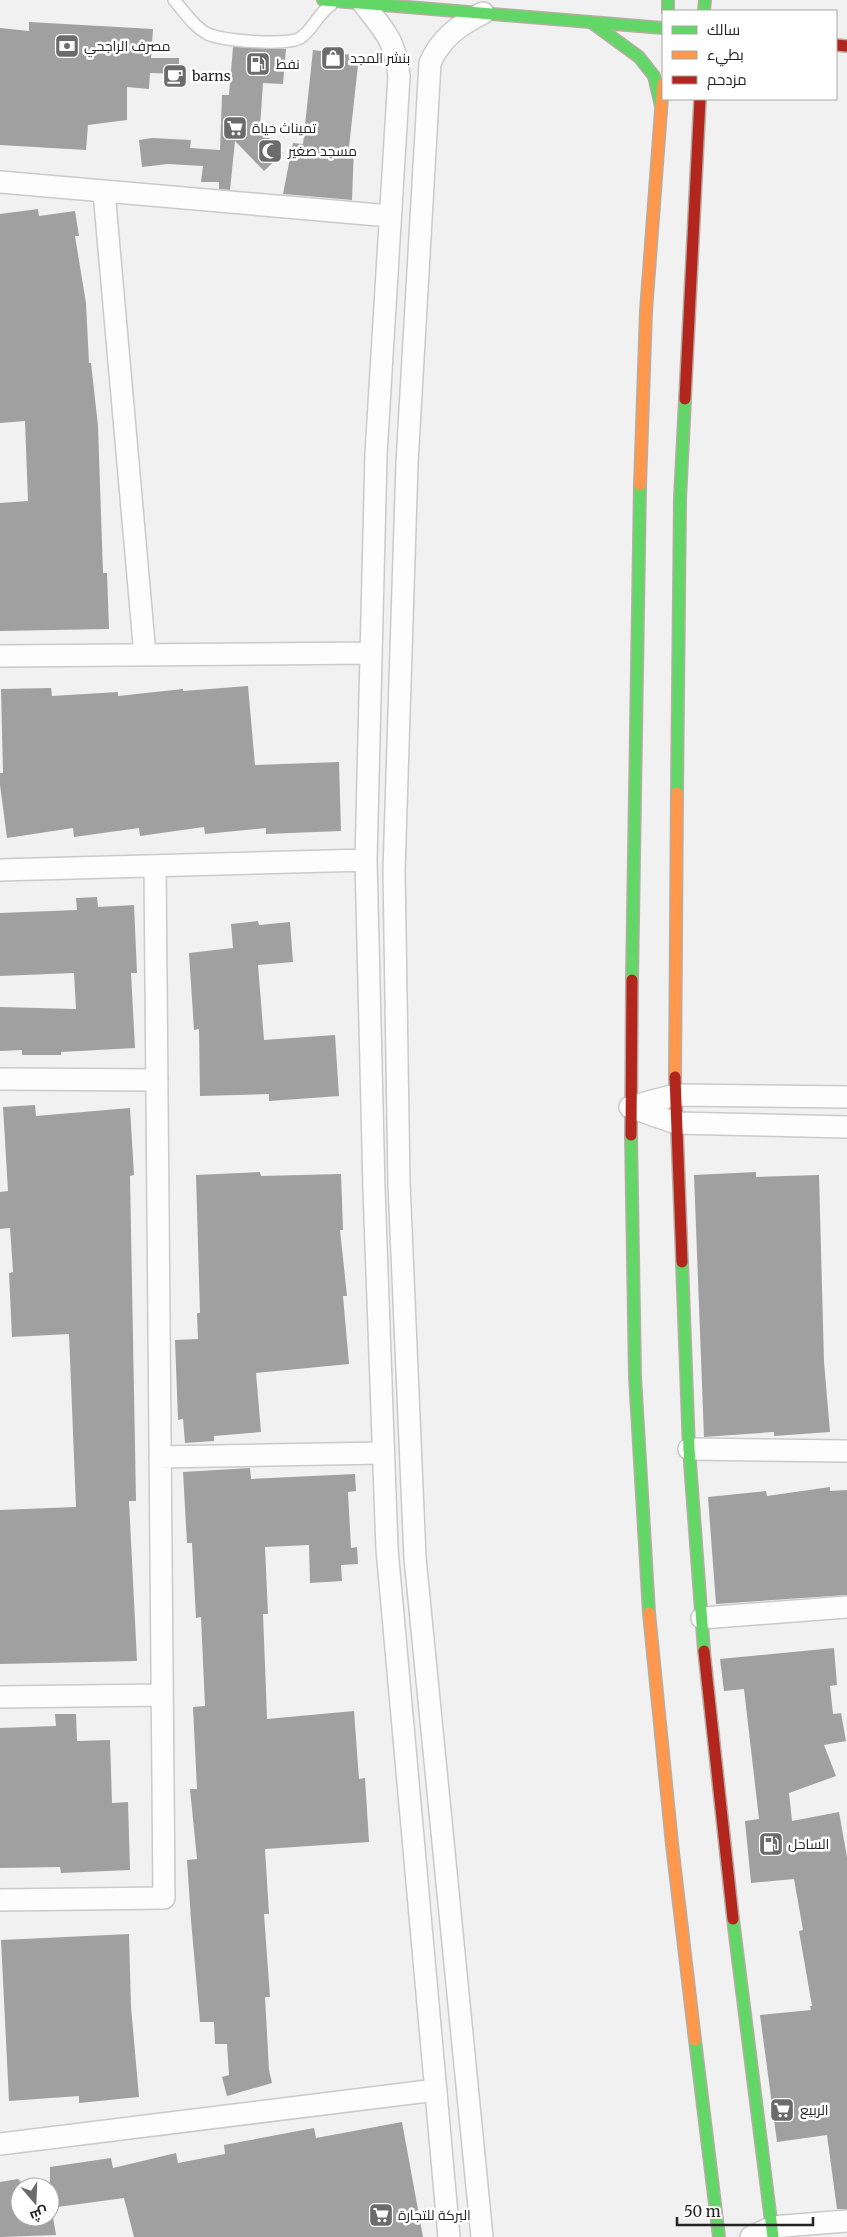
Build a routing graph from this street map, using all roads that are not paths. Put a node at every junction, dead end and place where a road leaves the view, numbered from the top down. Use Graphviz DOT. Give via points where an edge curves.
graph roads {
  1 [pos="174,0"];
  2 [pos="323,0"];
  3 [pos="354,2"];
  4 [pos="483,13"];
  5 [pos="591,22"];
  6 [pos="662,28"];
  7 [pos="662,100"];
  8 [pos="700,102"];
  9 [pos="662,106"];
  10 [pos="0,182"];
  11 [pos="104,192"];
  12 [pos="390,216"];
  13 [pos="371,653"];
  14 [pos="145,655"];
  15 [pos="0,656"];
  16 [pos="366,860"];
  17 [pos="155,866"];
  18 [pos="0,870"];
  19 [pos="0,1079"];
  20 [pos="157,1080"];
  21 [pos="676,1095"];
  22 [pos="847,1097"];
  23 [pos="630,1107"];
  24 [pos="676,1123"];
  25 [pos="847,1127"];
  26 [pos="689,1449"];
  27 [pos="847,1451"];
  28 [pos="383,1453"];
  29 [pos="160,1457"];
  30 [pos="847,1607"];
  31 [pos="702,1618"];
  32 [pos="162,1695"];
  33 [pos="0,1697"];
  34 [pos="0,1900"];
  35 [pos="436,2090"];
  36 [pos="0,2144"];
  37 [pos="847,2221"];
  38 [pos="772,2232"];
  39 [pos="449,2237"];
  40 [pos="482,2237"];
  41 [pos="719,2237"];
  42 [pos="751,2237"];
  1 -- 3 [label="lane" via="200,29 211,36 288,42 304,36 325,9"];
  2 -- 3 [label="main road"];
  3 -- 4 [label="main road"];
  3 -- 12 [label="street" via="391,40 396,53 399,76"];
  4 -- 5 [label="main road"];
  4 -- 40 [label="street" via="459,25 438,46 430,63 406,463 394,871 399,1183 415,1558"];
  5 -- 6 [label="main road"];
  5 -- 9 [label="main road" via="639,57 654,76"];
  7 -- 9 [label="main road"];
  8 -- 21 [label="main road" via="680,500"];
  9 -- 23 [label="main road" via="643,382"];
  10 -- 11 [label="street"];
  11 -- 12 [label="street"];
  11 -- 14 [label="street"];
  12 -- 13 [label="street" via="376,454"];
  13 -- 14 [label="street"];
  13 -- 16 [label="street"];
  14 -- 15 [label="street"];
  16 -- 17 [label="street"];
  16 -- 28 [label="street"];
  17 -- 18 [label="street"];
  17 -- 20 [label="street"];
  19 -- 20 [label="street"];
  20 -- 29 [label="street"];
  21 -- 22 [label="street"];
  21 -- 23 [label="street"];
  21 -- 24 [label="main road"];
  23 -- 24 [label="street"];
  23 -- 41 [label="main road" via="638,1452 675,1861"];
  24 -- 25 [label="street"];
  24 -- 26 [label="main road"];
  26 -- 27 [label="street"];
  26 -- 31 [label="main road"];
  28 -- 29 [label="street"];
  28 -- 35 [label="street" via="387,1549"];
  29 -- 32 [label="street"];
  30 -- 31 [label="street"];
  31 -- 38 [label="main road" via="740,1978"];
  32 -- 33 [label="street"];
  32 -- 34 [label="street" via="164,1898"];
  35 -- 36 [label="street"];
  35 -- 39 [label="street"];
  37 -- 38 [label="street"];
  38 -- 42 [label="street"];
}
